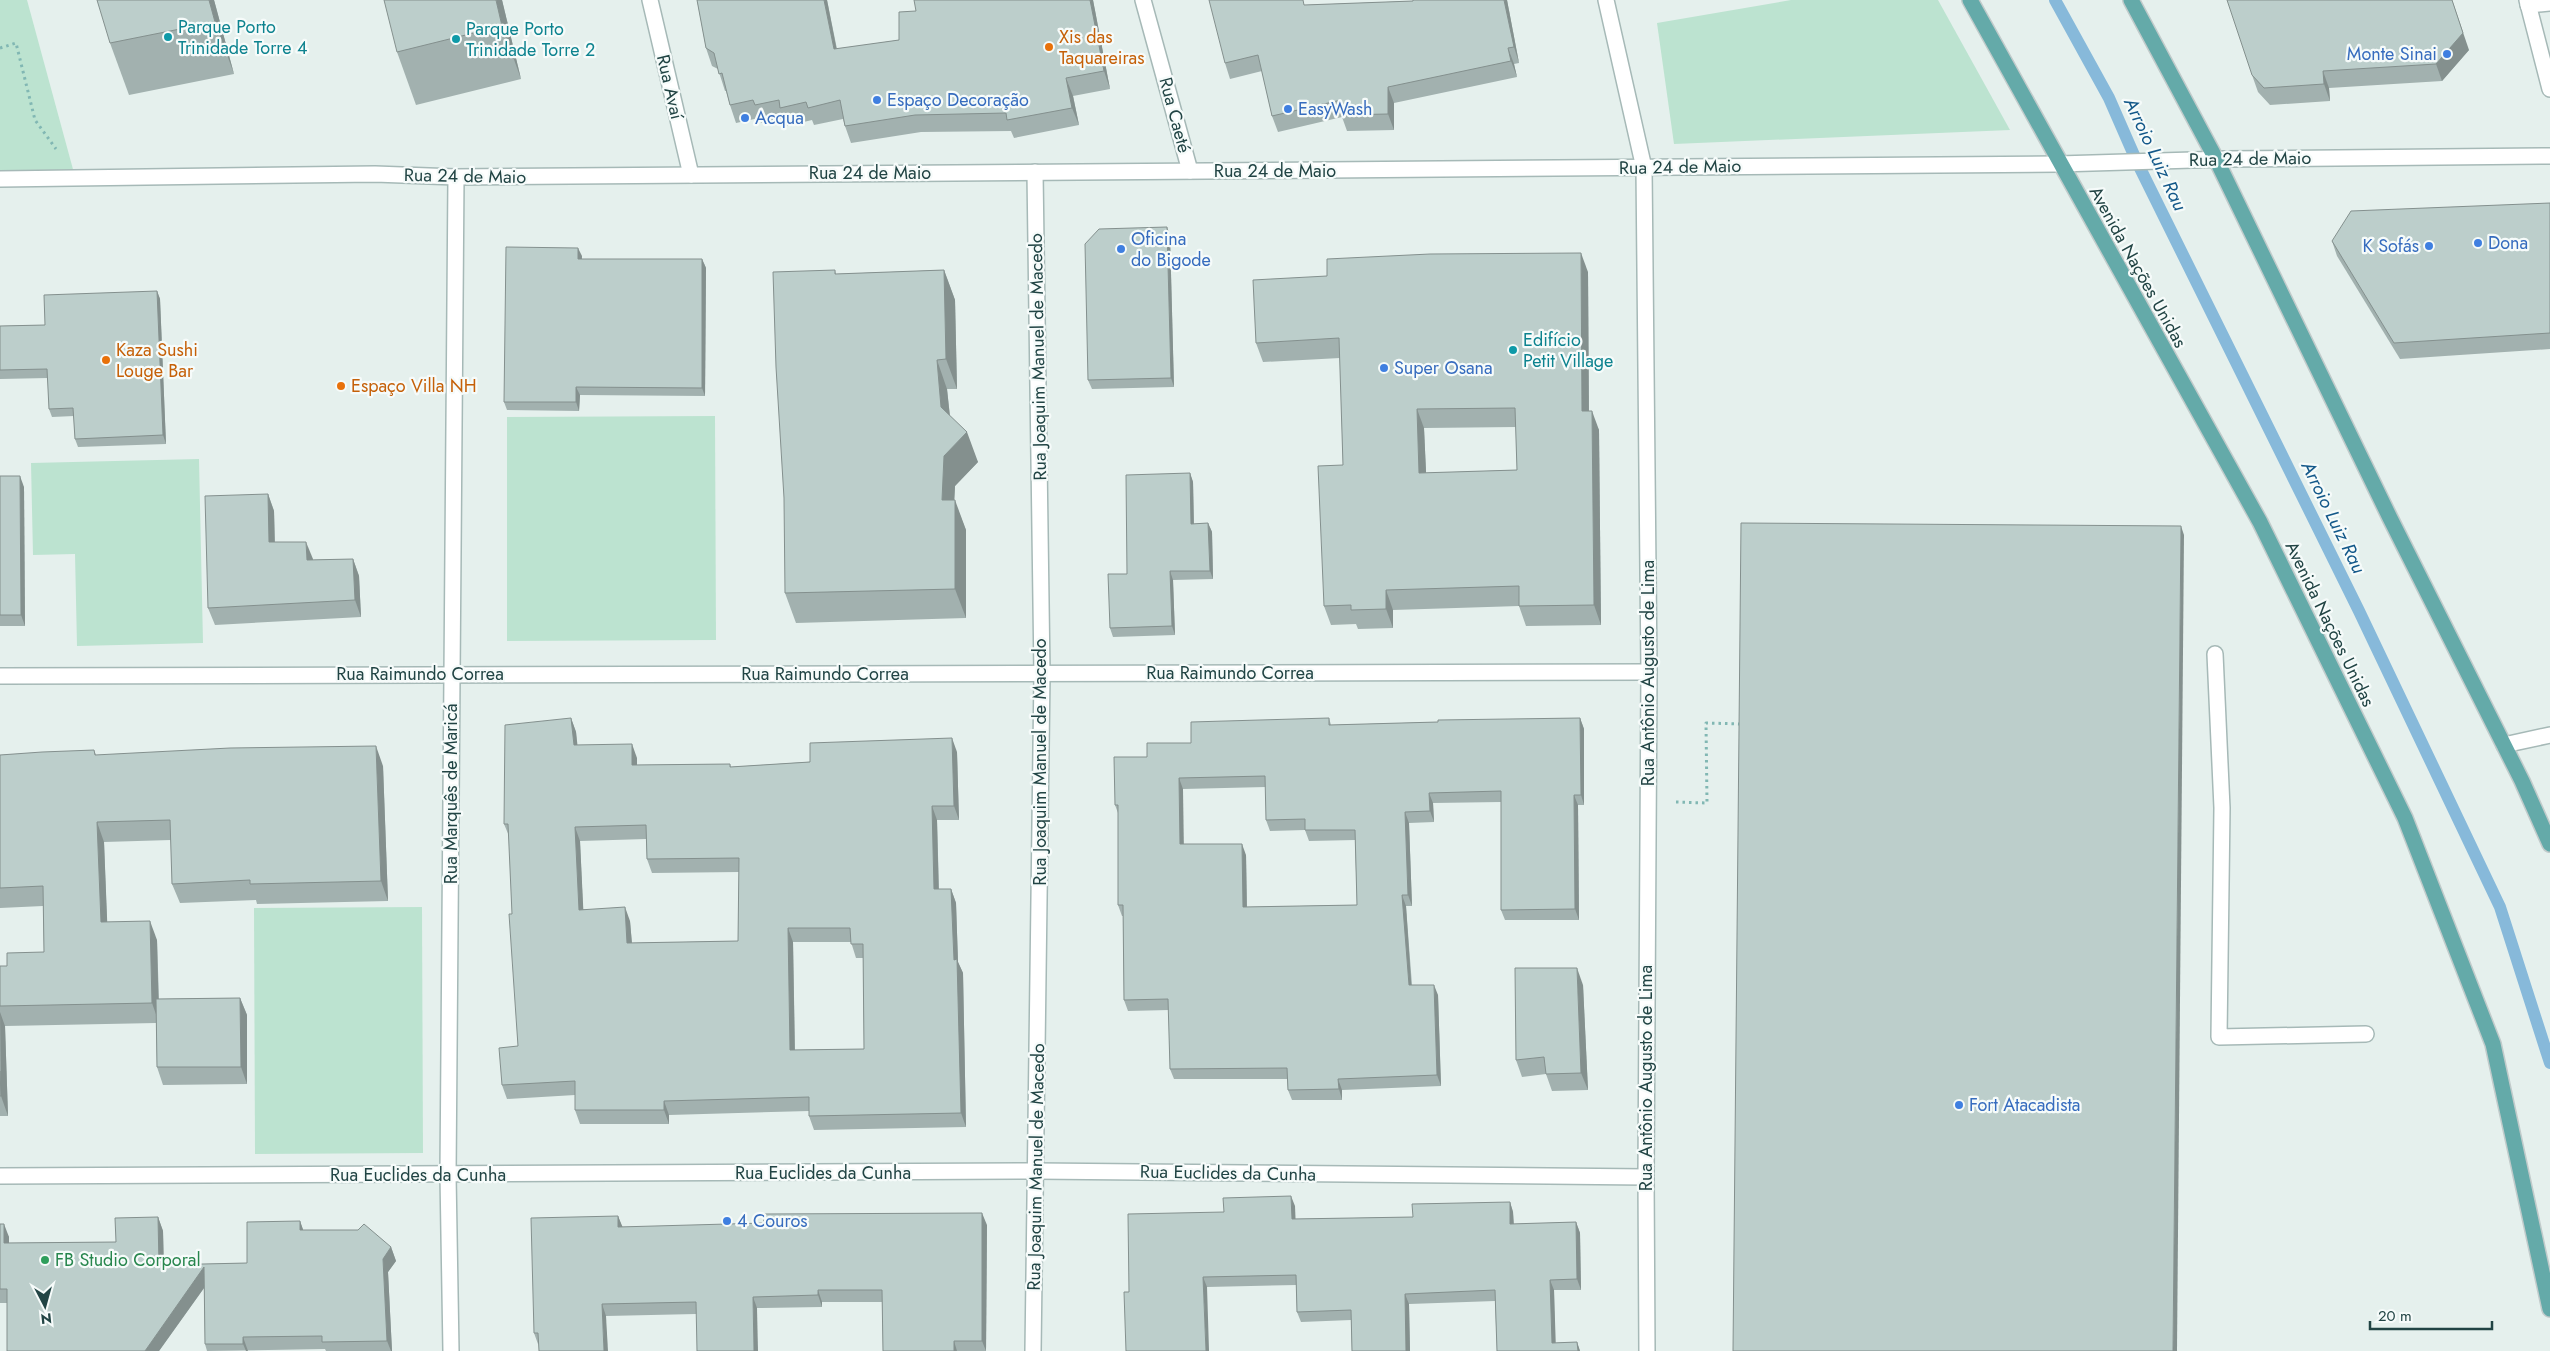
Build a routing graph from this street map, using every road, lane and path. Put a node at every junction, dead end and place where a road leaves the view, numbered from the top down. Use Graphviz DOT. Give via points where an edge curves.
graph roads {
  1 [pos="650,0"];
  2 [pos="1143,0"];
  3 [pos="1606,0"];
  4 [pos="1970,0"];
  5 [pos="2131,0"];
  6 [pos="2527,2"];
  7 [pos="2550,3"];
  8 [pos="0,48"];
  9 [pos="2550,89"];
  10 [pos="35,120"];
  11 [pos="2550,156"];
  12 [pos="2216,159"];
  13 [pos="2059,164"];
  14 [pos="1644,168"];
  15 [pos="1190,171"];
  16 [pos="1035,172"];
  17 [pos="691,175"];
  18 [pos="456,177"];
  19 [pos="0,178"];
  20 [pos="2215,654"];
  21 [pos="1649,672"];
  22 [pos="452,674"];
  23 [pos="1042,674"];
  24 [pos="0,676"];
  25 [pos="1743,724"];
  26 [pos="2550,735"];
  27 [pos="2504,746"];
  28 [pos="1707,803"];
  29 [pos="2550,844"];
  30 [pos="2366,1034"];
  31 [pos="1036,1172"];
  32 [pos="448,1175"];
  33 [pos="0,1176"];
  34 [pos="1646,1177"];
  35 [pos="2550,1308"];
  36 [pos="451,1351"];
  37 [pos="1033,1351"];
  38 [pos="1647,1351"];
  1 -- 17 [label="street, Rua Avaí"];
  2 -- 15 [label="street, Rua Caeté"];
  3 -- 14 [label="street, Rua Antônio Augusto de Lima"];
  4 -- 13 [label="main road, Avenida Nações Unidas"];
  5 -- 12 [label="main road"];
  6 -- 7 [label="street"];
  6 -- 9 [label="street"];
  8 -- 10 [label="path" via="16,43"];
  11 -- 12 [label="street, Rua 24 de Maio"];
  12 -- 13 [label="street, Rua 24 de Maio"];
  12 -- 27 [label="main road"];
  13 -- 14 [label="street, Rua 24 de Maio"];
  13 -- 35 [label="main road, Avenida Nações Unidas" via="2260,522 2405,818 2493,1044"];
  14 -- 15 [label="street, Rua 24 de Maio"];
  14 -- 21 [label="street, Rua Antônio Augusto de Lima"];
  15 -- 16 [label="street, Rua 24 de Maio"];
  16 -- 17 [label="street, Rua 24 de Maio"];
  16 -- 23 [label="street, Rua Joaquim Manuel de Macedo"];
  17 -- 18 [label="street, Rua 24 de Maio"];
  18 -- 19 [label="street, Rua 24 de Maio" via="375,174"];
  18 -- 22 [label="street, Rua Marquês de Maricá"];
  20 -- 30 [label="street" via="2222,808 2219,1037"];
  21 -- 23 [label="street, Rua Raimundo Correa"];
  21 -- 34 [label="street, Rua Antônio Augusto de Lima"];
  22 -- 23 [label="street, Rua Raimundo Correa"];
  22 -- 24 [label="street, Rua Raimundo Correa"];
  22 -- 32 [label="street, Rua Marquês de Maricá"];
  23 -- 31 [label="street, Rua Joaquim Manuel de Macedo"];
  25 -- 28 [label="path" via="1706,723"];
  26 -- 27 [label="street"];
  27 -- 29 [label="main road"];
  31 -- 32 [label="street, Rua Euclides da Cunha"];
  31 -- 34 [label="street, Rua Euclides da Cunha"];
  31 -- 37 [label="street, Rua Joaquim Manuel de Macedo"];
  32 -- 33 [label="street, Rua Euclides da Cunha"];
  32 -- 36 [label="street, Rua Marquês de Maricá"];
  34 -- 38 [label="street, Rua Antônio Augusto de Lima"];
}
